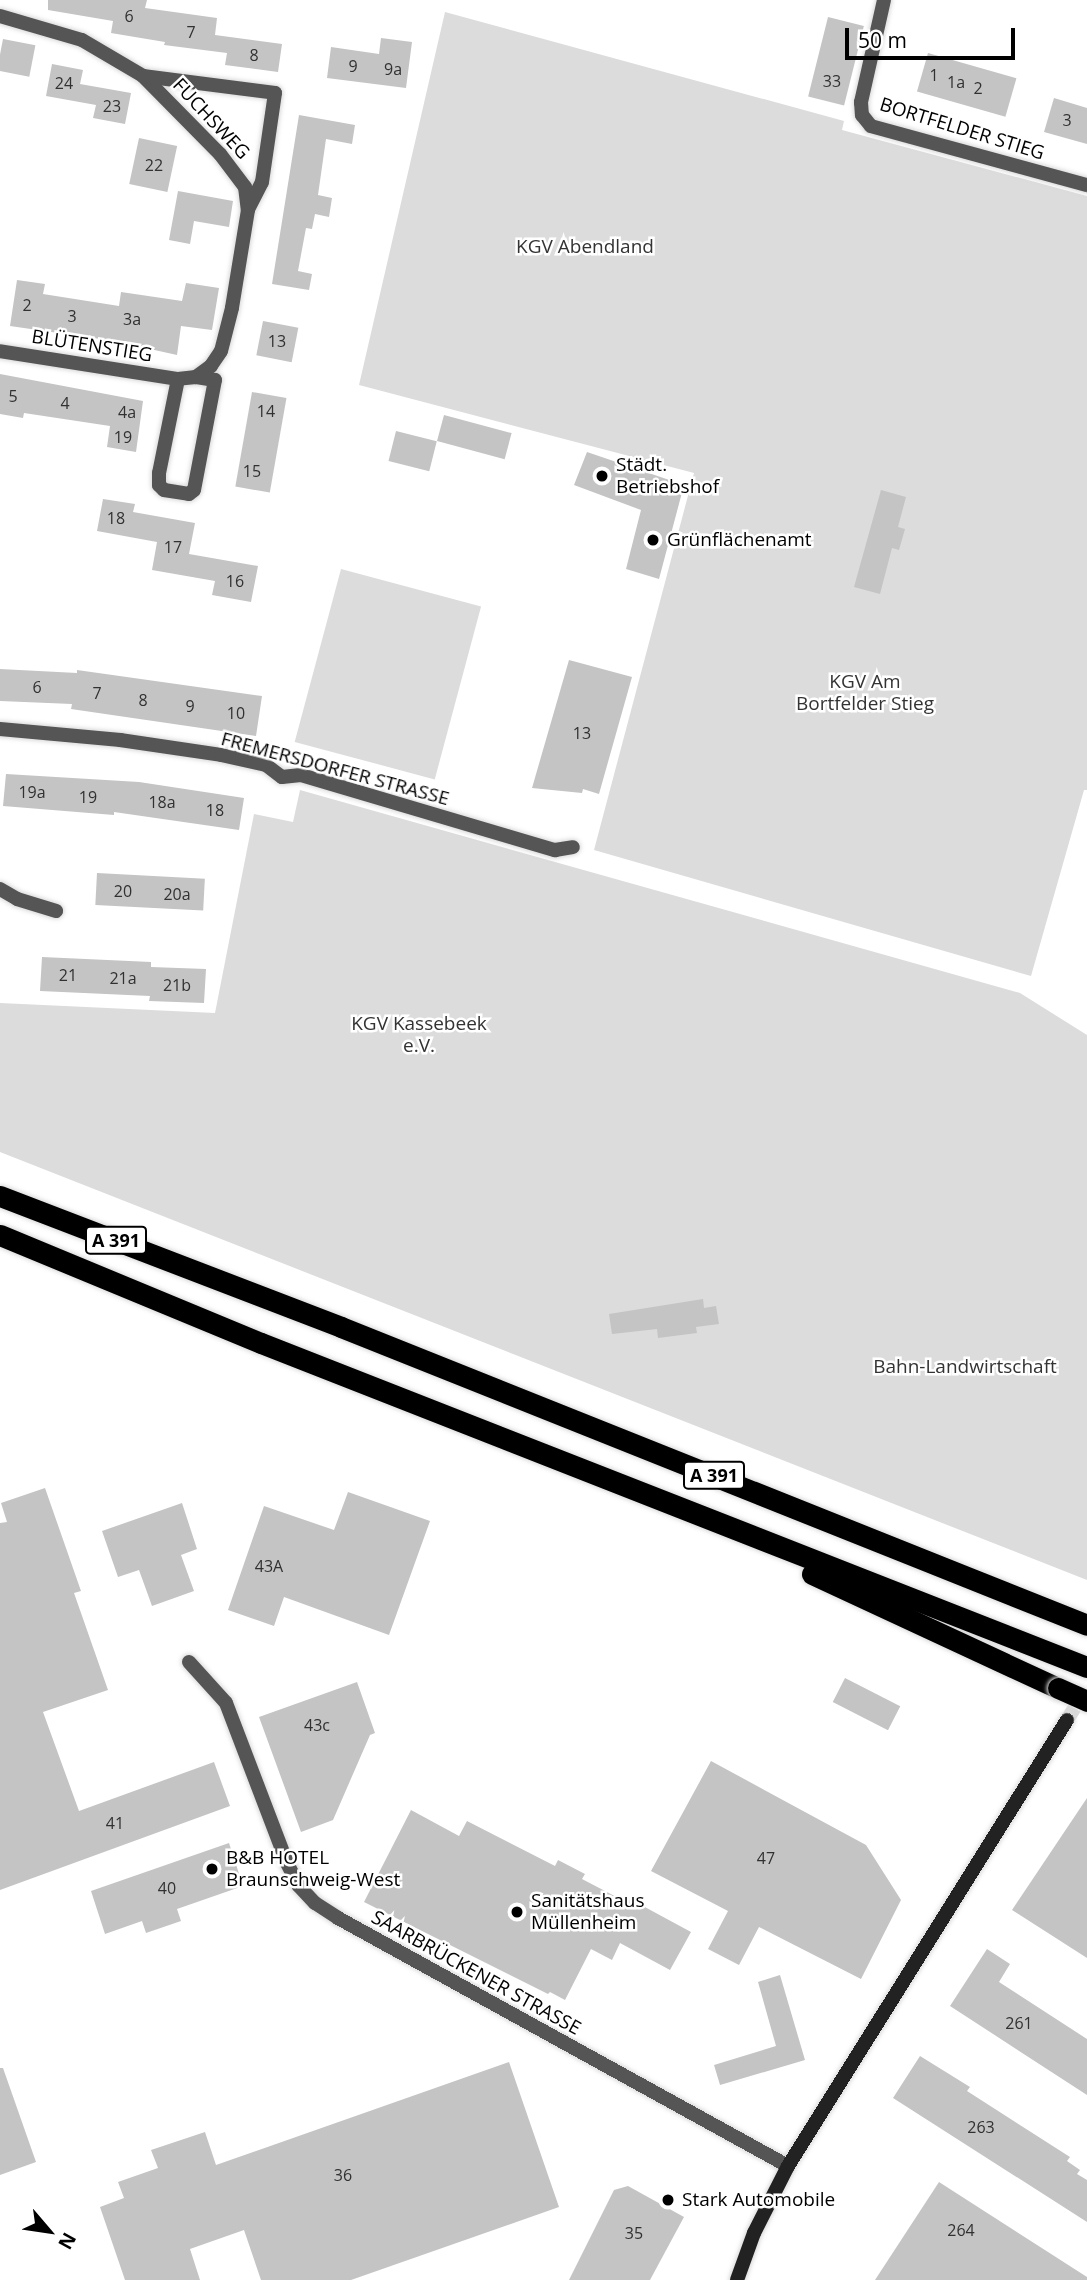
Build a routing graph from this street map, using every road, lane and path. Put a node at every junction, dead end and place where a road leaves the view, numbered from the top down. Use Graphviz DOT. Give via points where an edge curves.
graph roads {
  1 [pos="884,0"];
  2 [pos="0,16"];
  3 [pos="143,76"];
  4 [pos="1087,185"];
  5 [pos="248,210"];
  6 [pos="0,351"];
  7 [pos="196,377"];
  8 [pos="178,379"];
  9 [pos="0,729"];
  10 [pos="573,847"];
  11 [pos="0,889"];
  12 [pos="56,911"];
  13 [pos="0,1195"];
  14 [pos="0,1235"];
  15 [pos="0,1250"];
  16 [pos="84,1271"];
  17 [pos="626,1488"];
  18 [pos="1087,1625"];
  19 [pos="189,1662"];
  20 [pos="1081,1664"];
  21 [pos="1087,1701"];
  22 [pos="1067,1720"];
  23 [pos="789,2166"];
  24 [pos="737,2280"];
  1 -- 4 [label="street, BORTFELDER STIEG" via="861,102 862,115 871,126"];
  2 -- 3 [label="street, FUCHSWEG" via="82,40"];
  3 -- 5 [label="street, FUCHSWEG" via="220,154 245,187"];
  3 -- 5 [label="street" via="275,93 262,182"];
  5 -- 7 [label="street, FUCHSWEG" via="221,351"];
  6 -- 8 [label="street, BLÜTENSTIEG"];
  7 -- 8 [label="street"];
  7 -- 8 [label="street" via="215,380 194,490 189,494 159,485"];
  9 -- 10 [label="street, FREMERSDORFER STRASSE" via="221,755 266,765 282,777 301,775 555,850"];
  11 -- 12 [label="street"];
  13 -- 18 [label="highway, A 391"];
  14 -- 16 [label="highway, A 391"];
  15 -- 16 [label="highway"];
  16 -- 17 [label="highway, A 391"];
  17 -- 20 [label="highway, A 391"];
  17 -- 21 [label="highway, bridge"];
  19 -- 23 [label="street, SAARBRÜCKENER STRASSE" via="226,1703 287,1863 298,1885 315,1903"];
  22 -- 23 [label="street"];
  23 -- 24 [label="street" via="754,2233"];
}
